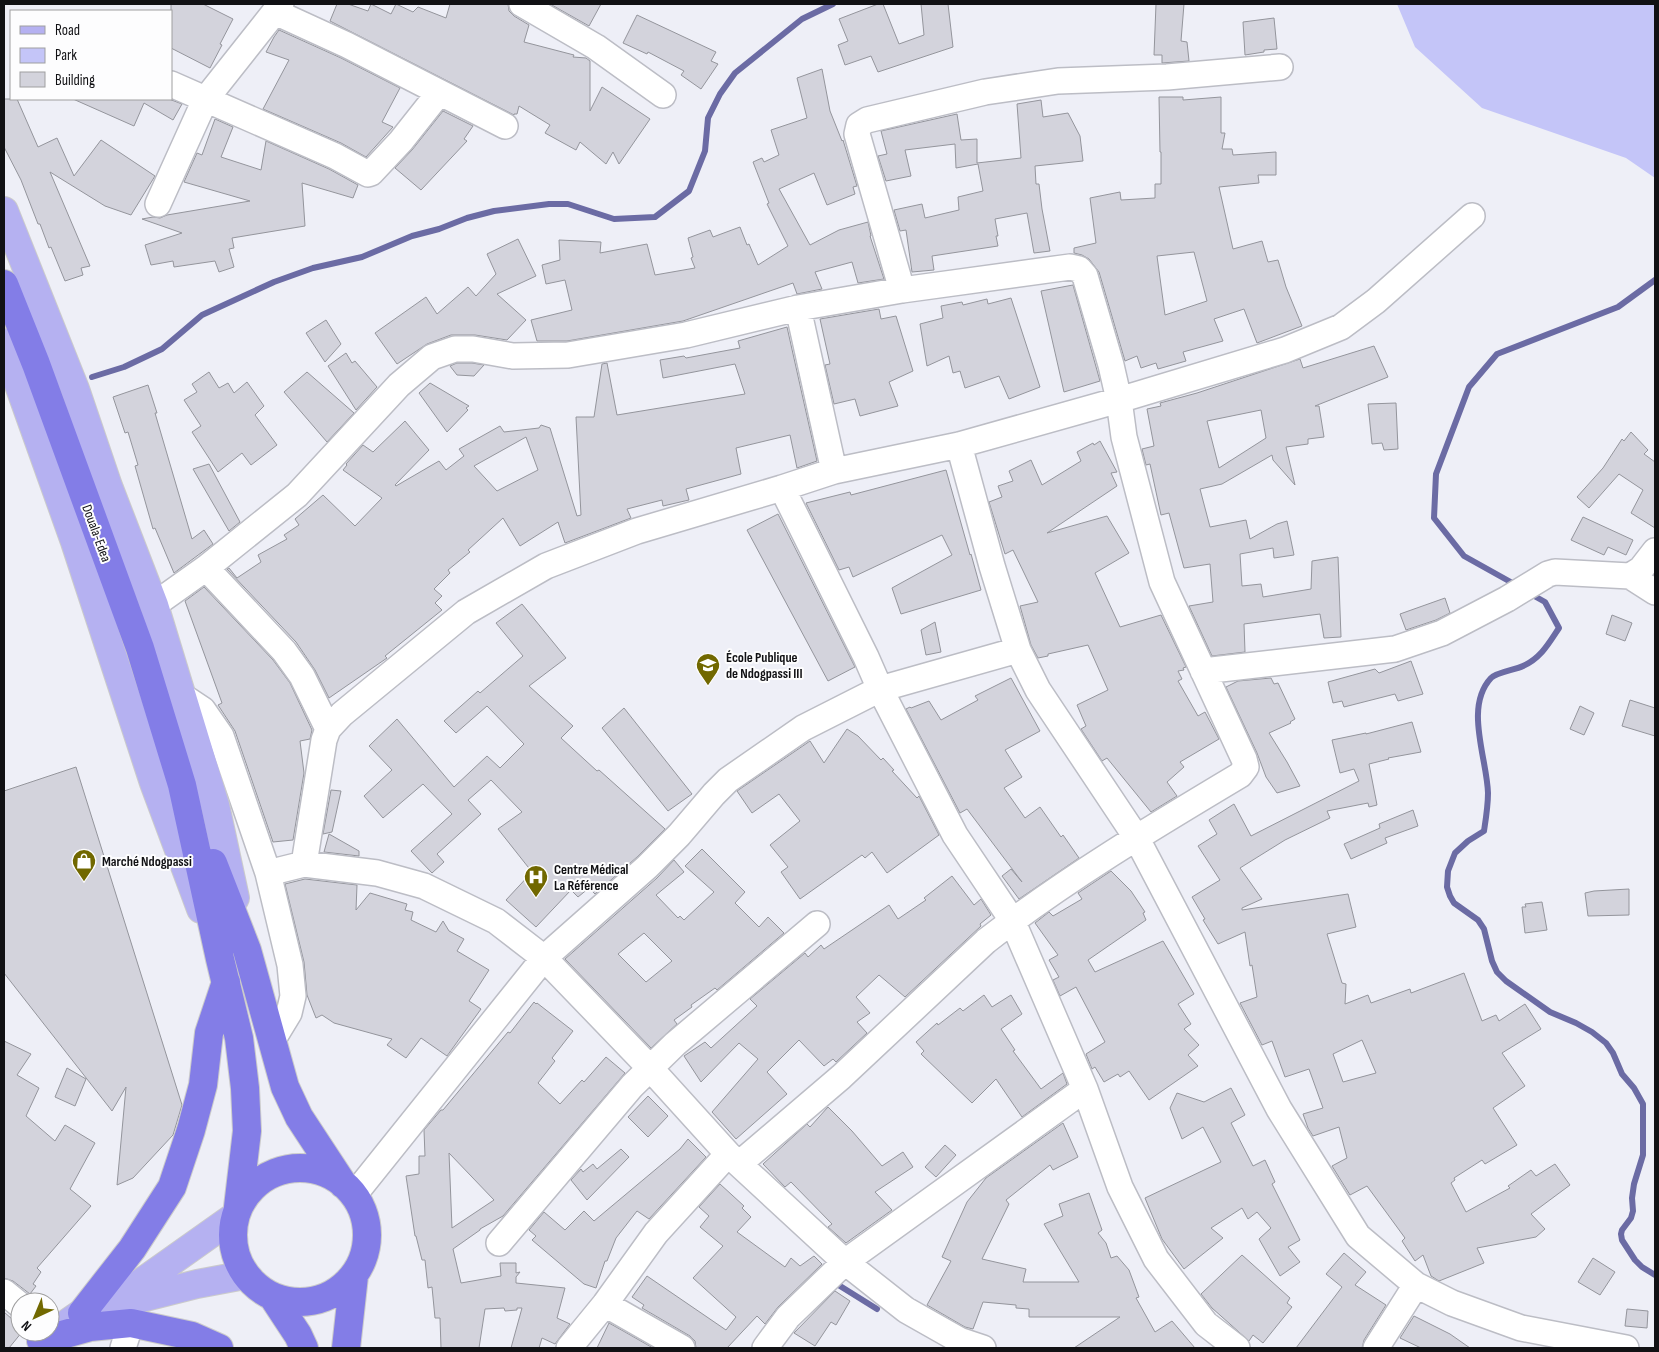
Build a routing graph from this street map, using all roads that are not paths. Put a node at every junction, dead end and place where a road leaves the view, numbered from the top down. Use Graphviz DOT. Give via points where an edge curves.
graph roads {
  1 [pos="522,4"];
  2 [pos="278,8"];
  3 [pos="1280,67"];
  4 [pos="172,84"];
  5 [pos="439,92"];
  6 [pos="663,94"];
  7 [pos="204,100"];
  8 [pos="506,126"];
  9 [pos="158,204"];
  10 [pos="4,211"];
  11 [pos="1472,216"];
  12 [pos="4,284"];
  13 [pos="902,290"];
  14 [pos="798,308"];
  15 [pos="4,342"];
  16 [pos="1119,400"];
  17 [pos="959,445"];
  18 [pos="834,470"];
  19 [pos="782,488"];
  20 [pos="1655,551"];
  21 [pos="206,568"];
  22 [pos="1630,576"];
  23 [pos="1655,592"];
  24 [pos="154,604"];
  25 [pos="1018,650"];
  26 [pos="1204,671"];
  27 [pos="880,689"];
  28 [pos="182,696"];
  29 [pos="328,728"];
  30 [pos="182,785"];
  31 [pos="1136,837"];
  32 [pos="304,864"];
  33 [pos="268,873"];
  34 [pos="1012,920"];
  35 [pos="817,924"];
  36 [pos="247,950"];
  37 [pos="544,958"];
  38 [pos="223,971"];
  39 [pos="272,1041"];
  40 [pos="650,1068"];
  41 [pos="1086,1089"];
  42 [pos="734,1159"];
  43 [pos="349,1190"];
  44 [pos="236,1212"];
  45 [pos="499,1243"];
  46 [pos="845,1262"];
  47 [pos="245,1275"];
  48 [pos="354,1276"];
  49 [pos="1416,1285"];
  50 [pos="273,1297"];
  51 [pos="605,1304"];
  52 [pos="95,1310"];
  53 [pos="60,1329"];
  54 [pos="60,1334"];
  55 [pos="127,1336"];
  56 [pos="219,1348"];
  57 [pos="304,1348"];
  58 [pos="346,1348"];
  59 [pos="569,1348"];
  60 [pos="682,1348"];
  61 [pos="765,1348"];
  62 [pos="983,1348"];
  63 [pos="1237,1348"];
  64 [pos="1376,1348"];
  65 [pos="1626,1348"];
  1 -- 6 [label="street" via="596,47"];
  2 -- 5 [label="street"];
  2 -- 7 [label="street"];
  3 -- 13 [label="street" via="1166,77 1058,81 985,92 866,120 859,125 857,134"];
  4 -- 7 [label="street"];
  5 -- 7 [label="street" via="401,141 368,174 335,156"];
  5 -- 8 [label="street"];
  7 -- 9 [label="street"];
  10 -- 24 [label="main road" via="75,389"];
  11 -- 16 [label="street" via="1376,302 1341,327 1285,350"];
  12 -- 30 [label="highway, Douala-Edea" via="140,648"];
  13 -- 14 [label="street"];
  13 -- 16 [label="street" via="1070,267 1079,269 1085,276"];
  14 -- 18 [label="street"];
  14 -- 21 [label="street" via="686,335 568,355 513,356 455,349 432,357 399,385 297,495"];
  15 -- 38 [label="main road" via="72,533 154,784"];
  16 -- 17 [label="street"];
  16 -- 26 [label="street" via="1124,437 1162,582"];
  17 -- 18 [label="street"];
  17 -- 25 [label="street"];
  18 -- 19 [label="street"];
  19 -- 27 [label="street"];
  19 -- 29 [label="street" via="637,531 546,566 466,612"];
  20 -- 22 [label="street" via="1641,570"];
  21 -- 24 [label="street"];
  21 -- 29 [label="street" via="284,652 302,676"];
  22 -- 23 [label="street"];
  22 -- 26 [label="street" via="1555,572 1442,633 1396,649"];
  24 -- 28 [label="main road"];
  25 -- 27 [label="street"];
  25 -- 31 [label="street" via="1038,690"];
  26 -- 31 [label="street" via="1246,767 1240,775"];
  27 -- 34 [label="street" via="956,835"];
  27 -- 37 [label="street" via="803,728 728,780 647,867"];
  28 -- 33 [label="street" via="203,710 222,736"];
  28 -- 36 [label="main road" via="215,805"];
  29 -- 32 [label="street"];
  30 -- 36 [label="highway, Douala-Edea"];
  30 -- 38 [label="highway, Douala-Edea"];
  31 -- 34 [label="street"];
  31 -- 49 [label="street" via="1279,1109 1358,1236"];
  32 -- 33 [label="street"];
  32 -- 37 [label="street" via="377,873 424,886 496,921"];
  33 -- 39 [label="street" via="290,966 293,996 289,1013"];
  34 -- 41 [label="street"];
  34 -- 42 [label="street" via="841,1077"];
  35 -- 40 [label="street"];
  36 -- 39 [label="highway, Douala-Edea"];
  37 -- 40 [label="street"];
  37 -- 43 [label="street"];
  38 -- 44 [label="highway, Douala-Edea" via="240,1038 245,1088 247,1131"];
  38 -- 52 [label="highway" via="209,1033 203,1085 172,1187"];
  39 -- 43 [label="highway, Douala-Edea" via="285,1087 299,1117"];
  40 -- 42 [label="street"];
  40 -- 45 [label="street"];
  41 -- 46 [label="street"];
  41 -- 63 [label="street" via="1120,1187 1156,1260 1206,1324"];
  42 -- 46 [label="street"];
  42 -- 51 [label="street" via="656,1233"];
  43 -- 44 [label="highway" via="328,1174 312,1168 276,1171 247,1192"];
  43 -- 48 [label="highway" via="363,1210 367,1227 367,1244"];
  44 -- 47 [label="highway" via="232,1242"];
  44 -- 52 [label="main road"];
  46 -- 61 [label="street" via="788,1317"];
  46 -- 62 [label="street" via="906,1310 959,1340"];
  47 -- 50 [label="highway"];
  47 -- 52 [label="main road"];
  48 -- 50 [label="highway" via="326,1298 290,1302"];
  48 -- 58 [label="highway"];
  49 -- 64 [label="street"];
  49 -- 65 [label="street" via="1452,1303 1521,1328"];
  50 -- 57 [label="highway"];
  51 -- 59 [label="street"];
  51 -- 60 [label="street"];
  52 -- 53 [label="main road"];
  54 -- 55 [label="highway" via="90,1327"];
  55 -- 56 [label="highway" via="192,1336"];
}
